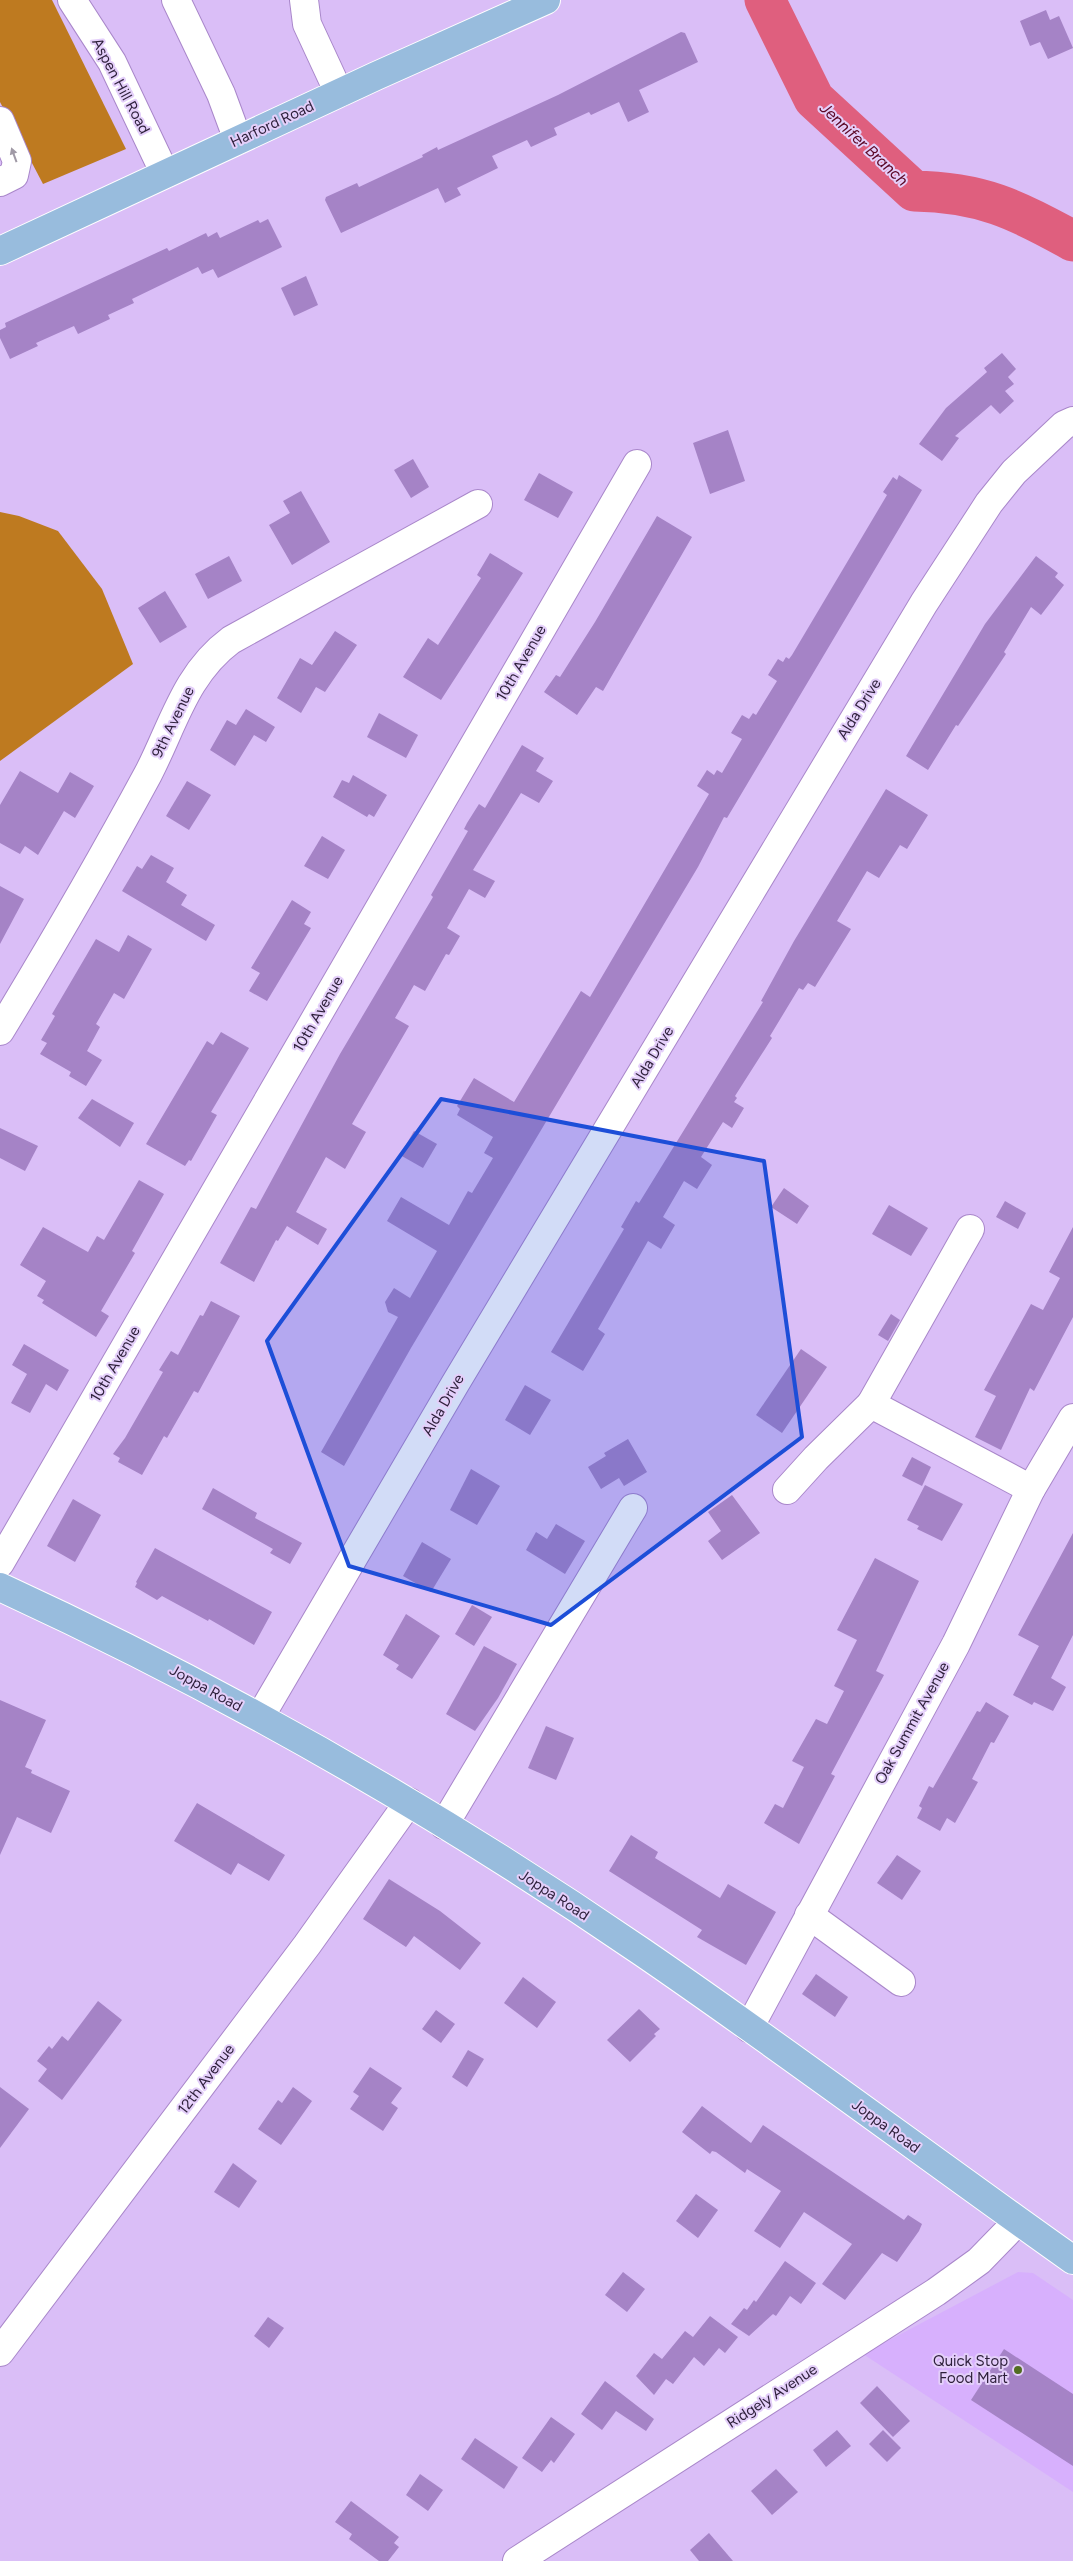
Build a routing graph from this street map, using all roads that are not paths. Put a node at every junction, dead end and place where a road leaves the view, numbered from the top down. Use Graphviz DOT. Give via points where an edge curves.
graph roads {
  1 [pos="72,0"];
  2 [pos="176,0"];
  3 [pos="304,0"];
  4 [pos="546,0"];
  5 [pos="339,93"];
  6 [pos="0,121"];
  7 [pos="238,140"];
  8 [pos="166,174"];
  9 [pos="0,182"];
  10 [pos="0,251"];
  11 [pos="1073,421"];
  12 [pos="636,464"];
  13 [pos="478,504"];
  14 [pos="0,1031"];
  15 [pos="970,1229"];
  16 [pos="871,1404"];
  17 [pos="1073,1418"];
  18 [pos="1031,1489"];
  19 [pos="787,1490"];
  20 [pos="633,1508"];
  21 [pos="0,1564"];
  22 [pos="0,1587"];
  23 [pos="260,1717"];
  24 [pos="408,1802"];
  25 [pos="444,1825"];
  26 [pos="809,1916"];
  27 [pos="901,1982"];
  28 [pos="749,2028"];
  29 [pos="1018,2221"];
  30 [pos="1073,2260"];
  31 [pos="0,2352"];
  32 [pos="517,2561"];
  1 -- 8 [label="street, Aspen Hill Road" via="112,62"];
  2 -- 7 [label="street" via="221,94"];
  3 -- 5 [label="street" via="308,24"];
  4 -- 5 [label="main road, Harford Road"];
  5 -- 7 [label="main road, Harford Road"];
  9 -- 6 [label="street, one-way" via="14,175 17,161"];
  7 -- 8 [label="main road, Harford Road"];
  8 -- 10 [label="main road, Harford Road"];
  11 -- 23 [label="street, Alda Drive" via="1051,436 1014,472 989,503 924,603 465,1367"];
  12 -- 21 [label="street, 10th Avenue"];
  13 -- 14 [label="street, 9th Avenue" via="216,651 185,692 148,773"];
  15 -- 16 [label="street"];
  16 -- 18 [label="street"];
  16 -- 19 [label="street"];
  17 -- 18 [label="street, Oak Summit Avenue"];
  18 -- 26 [label="street, Oak Summit Avenue" via="956,1644"];
  20 -- 25 [label="street"];
  22 -- 23 [label="main road, Joppa Road" via="164,1665"];
  23 -- 24 [label="main road, Joppa Road"];
  24 -- 25 [label="main road, Joppa Road"];
  24 -- 31 [label="street, 12th Avenue" via="307,1945"];
  25 -- 28 [label="main road, Joppa Road" via="641,1951"];
  26 -- 27 [label="street"];
  26 -- 28 [label="street, Oak Summit Avenue"];
  28 -- 29 [label="main road, Joppa Road"];
  29 -- 30 [label="main road, Joppa Road"];
  29 -- 32 [label="street, Ridgely Avenue" via="979,2261 936,2292"];
}
